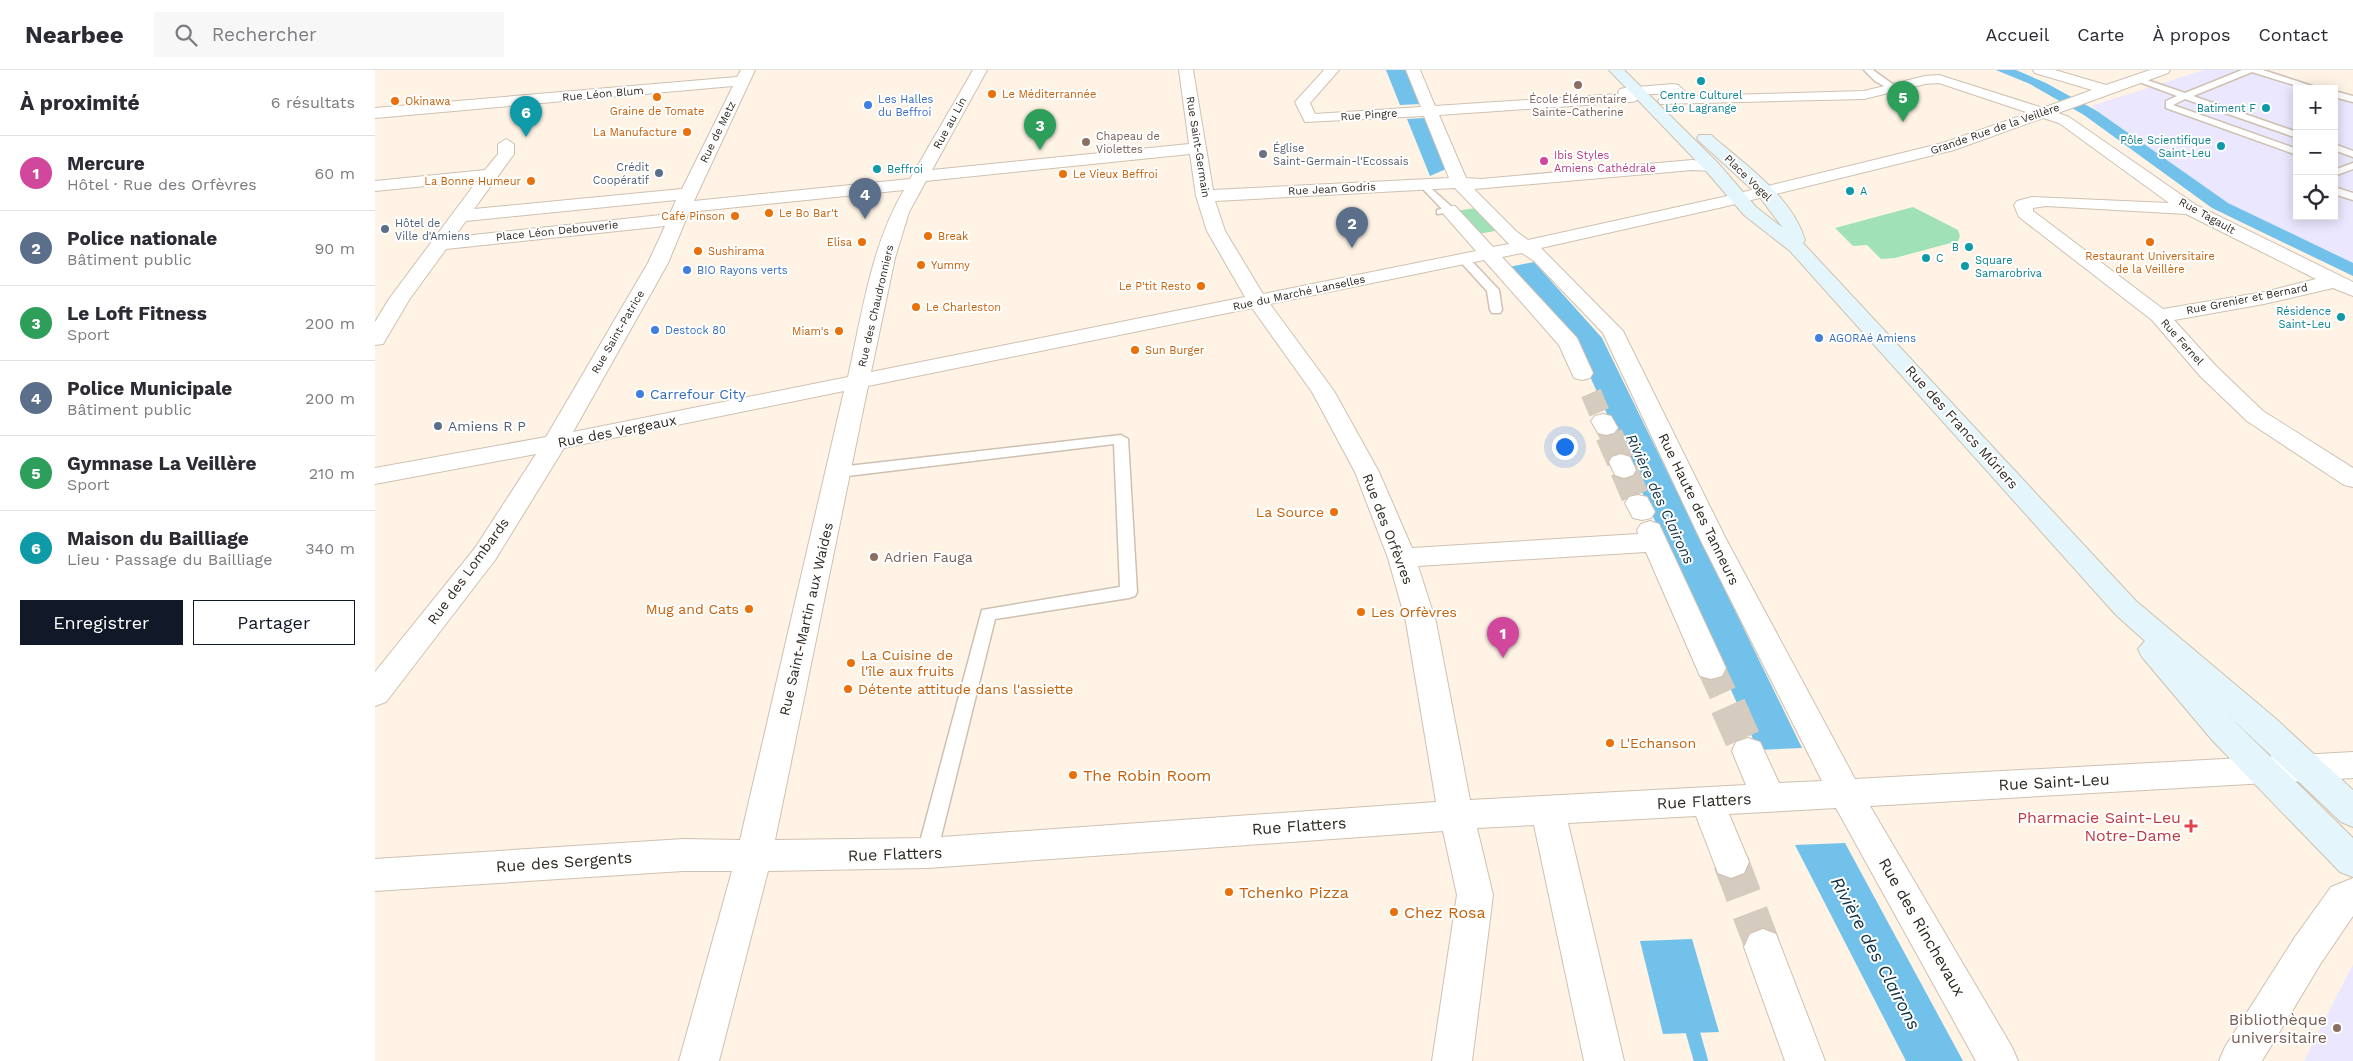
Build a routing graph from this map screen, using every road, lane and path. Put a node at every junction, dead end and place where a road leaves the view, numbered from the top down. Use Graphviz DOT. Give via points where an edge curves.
graph roads {
  1 [pos="980,70"];
  2 [pos="1186,70"];
  3 [pos="1332,70"];
  4 [pos="1413,70"];
  5 [pos="1616,70"];
  6 [pos="1630,70"];
  7 [pos="1868,70"];
  8 [pos="2040,70"];
  9 [pos="2163,70"];
  10 [pos="2249,70"];
  11 [pos="2254,70"];
  12 [pos="745,76"];
  13 [pos="2138,80"];
  14 [pos="2304,85"];
  15 [pos="1894,88"];
  16 [pos="1653,90"];
  17 [pos="1636,91"];
  18 [pos="2109,91"];
  19 [pos="2338,95"];
  20 [pos="2187,97"];
  21 [pos="1686,99"];
  22 [pos="2353,99"];
  23 [pos="1665,101"];
  24 [pos="2051,110"];
  25 [pos="1429,111"];
  26 [pos="375,113"];
  27 [pos="2293,133"];
  28 [pos="506,144"];
  29 [pos="1198,148"];
  30 [pos="2338,148"];
  31 [pos="2293,151"];
  32 [pos="2353,154"];
  33 [pos="1711,167"];
  34 [pos="490,174"];
  35 [pos="918,180"];
  36 [pos="1459,183"];
  37 [pos="1424,185"];
  38 [pos="375,186"];
  39 [pos="1764,191"];
  40 [pos="2338,191"];
  41 [pos="1205,196"];
  42 [pos="1737,197"];
  43 [pos="2353,197"];
  44 [pos="1478,205"];
  45 [pos="682,206"];
  46 [pos="2189,209"];
  47 [pos="1445,211"];
  48 [pos="460,216"];
  49 [pos="439,244"];
  50 [pos="1527,246"];
  51 [pos="1797,247"];
  52 [pos="1489,253"];
  53 [pos="1463,258"];
  54 [pos="2335,281"];
  55 [pos="2353,290"];
  56 [pos="399,299"];
  57 [pos="1257,301"];
  58 [pos="375,302"];
  59 [pos="1496,310"];
  60 [pos="2159,316"];
  61 [pos="375,339"];
  62 [pos="859,382"];
  63 [pos="1587,384"];
  64 [pos="555,443"];
  65 [pos="839,472"];
  66 [pos="375,476"];
  67 [pos="2353,479"];
  68 [pos="1402,558"];
  69 [pos="2126,608"];
  70 [pos="1711,668"];
  71 [pos="375,694"];
  72 [pos="1748,751"];
  73 [pos="2353,765"];
  74 [pos="2307,768"];
  75 [pos="2263,770"];
  76 [pos="1845,793"];
  77 [pos="1769,798"];
  78 [pos="1707,801"];
  79 [pos="1549,810"];
  80 [pos="2353,812"];
  81 [pos="1456,815"];
  82 [pos="927,854"];
  83 [pos="753,856"];
  84 [pos="2353,861"];
  85 [pos="1731,862"];
  86 [pos="375,875"];
  87 [pos="2353,894"];
  88 [pos="1763,947"];
  89 [pos="699,1061"];
  90 [pos="1453,1061"];
  91 [pos="1604,1061"];
  92 [pos="1805,1061"];
  93 [pos="1998,1061"];
  94 [pos="2239,1061"];
  1 -- 35 [label="street, Rue au Lin"];
  2 -- 29 [label="street, Rue Saint-Germain"];
  3 -- 25 [label="street, Rue Pingre" via="1302,102 1310,119"];
  4 -- 25 [label="street, Rue Haute des Tanneurs"];
  5 -- 17 [label="main road, Place Vogel"];
  6 -- 16 [label="main road, Place Vogel"];
  7 -- 15 [label="lane"];
  8 -- 18 [label="street"];
  9 -- 13 [label="street, Grande Rue de la Veillère"];
  10 -- 20 [label="lane"];
  11 -- 14 [label="lane"];
  12 -- 26 [label="street, Rue Léon Blum" via="521,107"];
  12 -- 45 [label="street, Rue de Metz"];
  13 -- 18 [label="street, Grande Rue de la Veillère"];
  13 -- 20 [label="lane"];
  15 -- 21 [label="street" via="1864,95"];
  15 -- 24 [label="street, Rue Tagault" via="1939,79"];
  16 -- 17 [label="street"];
  16 -- 21 [label="street" via="1673,88"];
  16 -- 23 [label="main road, Place Vogel"];
  17 -- 25 [label="street, Rue Pingre" via="1625,92 1631,98"];
  17 -- 33 [label="main road, Place Vogel"];
  18 -- 24 [label="street, Grande Rue de la Veillère"];
  19 -- 22 [label="lane"];
  20 -- 27 [label="lane"];
  20 -- 31 [label="lane" via="2169,103 2169,106"];
  21 -- 23 [label="street"];
  23 -- 39 [label="main road, Place Vogel"];
  24 -- 39 [label="street, Grande Rue de la Veillère" via="1948,147"];
  24 -- 46 [label="street, Rue Tagault"];
  25 -- 36 [label="street, Rue Haute des Tanneurs"];
  28 -- 34 [label="street" via="506,154"];
  29 -- 35 [label="street"];
  29 -- 41 [label="street, Rue Saint-Germain"];
  30 -- 32 [label="lane"];
  33 -- 36 [label="street, Rue Jean Godris" via="1692,165 1481,184"];
  33 -- 42 [label="main road, Place Vogel"];
  34 -- 38 [label="street"];
  34 -- 48 [label="street"];
  35 -- 45 [label="street"];
  35 -- 62 [label="street, Rue des Chaudronniers" via="901,212 885,258"];
  36 -- 37 [label="street, Rue Jean Godris"];
  36 -- 44 [label="street, Rue Haute des Tanneurs"];
  37 -- 41 [label="street, Rue Jean Godris"];
  37 -- 47 [label="lane"];
  39 -- 42 [label="street, Grande Rue de la Veillère"];
  39 -- 51 [label="main road, Place Vogel" via="1791,223"];
  40 -- 43 [label="lane"];
  41 -- 57 [label="street, Rue Saint-Germain" via="1215,231"];
  42 -- 50 [label="street, Rue du Marché Lanselles"];
  42 -- 51 [label="main road, Place Vogel"];
  44 -- 47 [label="street"];
  44 -- 50 [label="street, Rue Haute des Tanneurs" via="1510,236"];
  45 -- 48 [label="street, Place Léon Debouverie"];
  45 -- 49 [label="street, Place Léon Debouverie"];
  45 -- 64 [label="street, Rue Saint-Patrice" via="658,263"];
  46 -- 54 [label="street, Rue Tagault"];
  46 -- 60 [label="street, Rue Fernel" via="2032,202 2023,205 2025,213"];
  47 -- 52 [label="street"];
  48 -- 49 [label="street"];
  49 -- 56 [label="street"];
  50 -- 52 [label="street, Rue du Marché Lanselles"];
  50 -- 76 [label="street, Rue Haute des Tanneurs" via="1612,331 1713,539"];
  51 -- 69 [label="main road, Rue des Francs Mûriers"];
  52 -- 53 [label="street, Rue du Marché Lanselles"];
  52 -- 63 [label="street" via="1569,343"];
  53 -- 57 [label="street, Rue du Marché Lanselles"];
  53 -- 59 [label="lane" via="1493,290"];
  54 -- 55 [label="street, Rue Tagault"];
  54 -- 60 [label="street, Rue Grenier et Bernard" via="2264,298"];
  56 -- 58 [label="street"];
  56 -- 61 [label="street"];
  57 -- 62 [label="street, Rue du Marché Lanselles"];
  57 -- 68 [label="street, Rue des Orfèvres" via="1323,392 1367,472"];
  60 -- 67 [label="street, Rue Fernel" via="2255,416"];
  62 -- 64 [label="street, Rue des Vergeaux"];
  62 -- 65 [label="street, Rue Saint-Martin aux Waides"];
  64 -- 66 [label="street, Rue des Vergeaux"];
  64 -- 71 [label="street, Rue des Lombards" via="485,554"];
  65 -- 82 [label="lane" via="1121,439 1129,592 988,614"];
  65 -- 83 [label="street, Rue Saint-Martin aux Waides"];
  68 -- 70 [label="street" via="1646,522"];
  68 -- 81 [label="street, Rue des Orfèvres" via="1421,622"];
  69 -- 74 [label="main road, Rue des Francs Mûriers"];
  69 -- 75 [label="main road, Rue des Francs Mûriers" via="2135,627 2153,649 2223,731"];
  72 -- 77 [label="street"];
  73 -- 74 [label="street"];
  74 -- 75 [label="street, Rue Saint-Leu"];
  74 -- 80 [label="main road, Rue des Francs Mûriers"];
  75 -- 76 [label="street, Rue Saint-Leu"];
  75 -- 84 [label="main road, Rue des Francs Mûriers"];
  76 -- 77 [label="street, Rue Flatters"];
  76 -- 93 [label="street, Rue des Rinchevaux"];
  77 -- 78 [label="street, Rue Flatters"];
  78 -- 79 [label="street, Rue Flatters"];
  78 -- 85 [label="street"];
  79 -- 81 [label="street, Rue Flatters"];
  79 -- 91 [label="street"];
  81 -- 82 [label="street, Rue Flatters"];
  81 -- 90 [label="street, Rue des Orfèvres" via="1475,895"];
  82 -- 83 [label="street, Rue Flatters"];
  83 -- 86 [label="street, Rue des Sergents" via="683,855"];
  83 -- 89 [label="street, Rue Saint-Martin aux Waides"];
  87 -- 94 [label="street" via="2344,898 2308,950"];
  88 -- 92 [label="street"];
}
